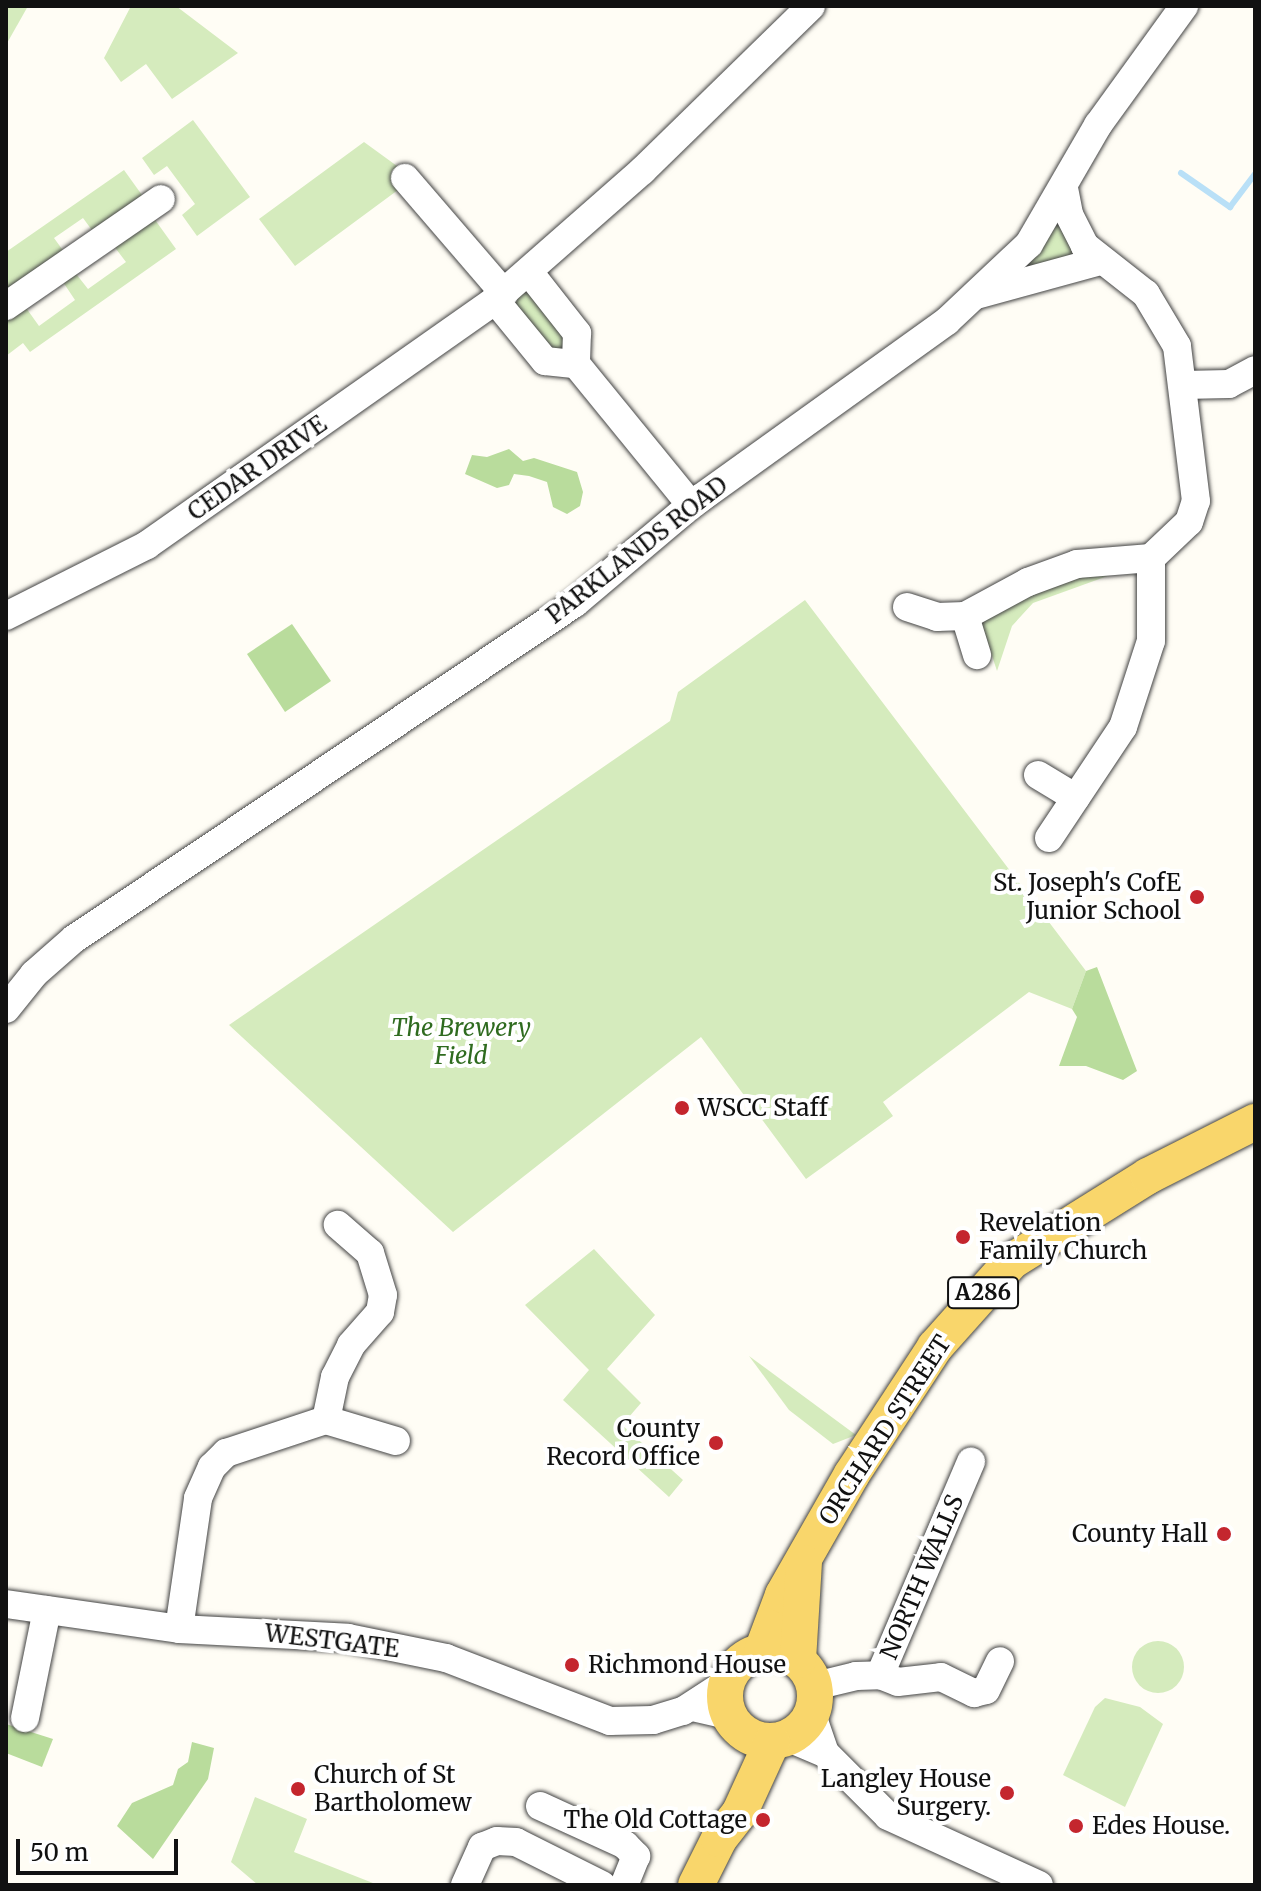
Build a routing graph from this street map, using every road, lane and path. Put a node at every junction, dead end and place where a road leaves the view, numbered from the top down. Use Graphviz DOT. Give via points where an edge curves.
graph roads {
  1 [pos="811,6"];
  2 [pos="1184,6"];
  3 [pos="405,178"];
  4 [pos="1064,188"];
  5 [pos="161,199"];
  6 [pos="1100,261"];
  7 [pos="529,272"];
  8 [pos="976,295"];
  9 [pos="500,296"];
  10 [pos="6,306"];
  11 [pos="576,364"];
  12 [pos="1255,370"];
  13 [pos="1183,385"];
  14 [pos="691,505"];
  15 [pos="1151,558"];
  16 [pos="907,607"];
  17 [pos="6,616"];
  18 [pos="965,616"];
  19 [pos="977,655"];
  20 [pos="1038,775"];
  21 [pos="1076,798"];
  22 [pos="1049,838"];
  23 [pos="6,1009"];
  24 [pos="1255,1122"];
  25 [pos="338,1225"];
  26 [pos="326,1420"];
  27 [pos="396,1441"];
  28 [pos="971,1462"];
  29 [pos="804,1563"];
  30 [pos="6,1604"];
  31 [pos="47,1610"];
  32 [pos="179,1629"];
  33 [pos="762,1651"];
  34 [pos="1000,1661"];
  35 [pos="880,1675"];
  36 [pos="773,1708"];
  37 [pos="25,1718"];
  38 [pos="540,1806"];
  39 [pos="465,1885"];
  40 [pos="602,1885"];
  41 [pos="624,1885"];
  42 [pos="696,1885"];
  43 [pos="1039,1885"];
  1 -- 7 [label="street, CEDAR DRIVE" via="713,104"];
  2 -- 4 [label="street, PARKLANDS ROAD" via="1098,125"];
  3 -- 9 [label="street"];
  4 -- 6 [label="street" via="1069,214 1085,246"];
  4 -- 8 [label="street, PARKLANDS ROAD" via="1029,244"];
  5 -- 10 [label="street"];
  6 -- 8 [label="street"];
  6 -- 13 [label="street" via="1126,273 1162,313 1177,346"];
  7 -- 9 [label="street, CEDAR DRIVE"];
  7 -- 11 [label="street" via="577,333"];
  8 -- 14 [label="street, PARKLANDS ROAD"];
  9 -- 11 [label="street" via="545,361"];
  9 -- 17 [label="street, CEDAR DRIVE" via="147,545"];
  11 -- 14 [label="street"];
  12 -- 13 [label="street" via="1229,384"];
  13 -- 15 [label="street" via="1194,513"];
  14 -- 23 [label="street, PARKLANDS ROAD" via="575,603 74,939 34,974"];
  15 -- 18 [label="street" via="1077,564 1028,582"];
  15 -- 21 [label="street" via="1151,641 1136,692 1123,727"];
  16 -- 18 [label="street" via="937,617"];
  18 -- 19 [label="street"];
  20 -- 21 [label="street"];
  21 -- 22 [label="street"];
  24 -- 29 [label="main road, ORCHARD STREET / A286" via="1148,1176 1012,1261 935,1347 852,1474"];
  25 -- 26 [label="street" via="370,1253 383,1295 380,1312 351,1345 335,1377"];
  26 -- 27 [label="street"];
  26 -- 32 [label="street" via="243,1445 212,1467 198,1498"];
  28 -- 35 [label="street, NORTH WALLS"];
  29 -- 33 [label="main road, ORCHARD STREET / A286" via="783,1595"];
  29 -- 36 [label="main road, ORCHARD STREET / A286"];
  30 -- 31 [label="street, WESTGATE"];
  31 -- 32 [label="street, WESTGATE"];
  31 -- 37 [label="street"];
  32 -- 36 [label="street, WESTGATE" via="348,1638 400,1648 502,1678 610,1721 653,1720 693,1707"];
  33 -- 36 [label="main road"];
  33 -- 36 [label="main road" via="739,1662"];
  34 -- 35 [label="street" via="986,1690 974,1693 941,1677 898,1682"];
  35 -- 36 [label="street, NORTH WALLS"];
  36 -- 42 [label="main road, A286" via="740,1812 719,1839"];
  36 -- 43 [label="street" via="888,1816"];
  38 -- 41 [label="street" via="625,1845 636,1856"];
  39 -- 40 [label="street" via="482,1847 497,1841 516,1842"];
}
